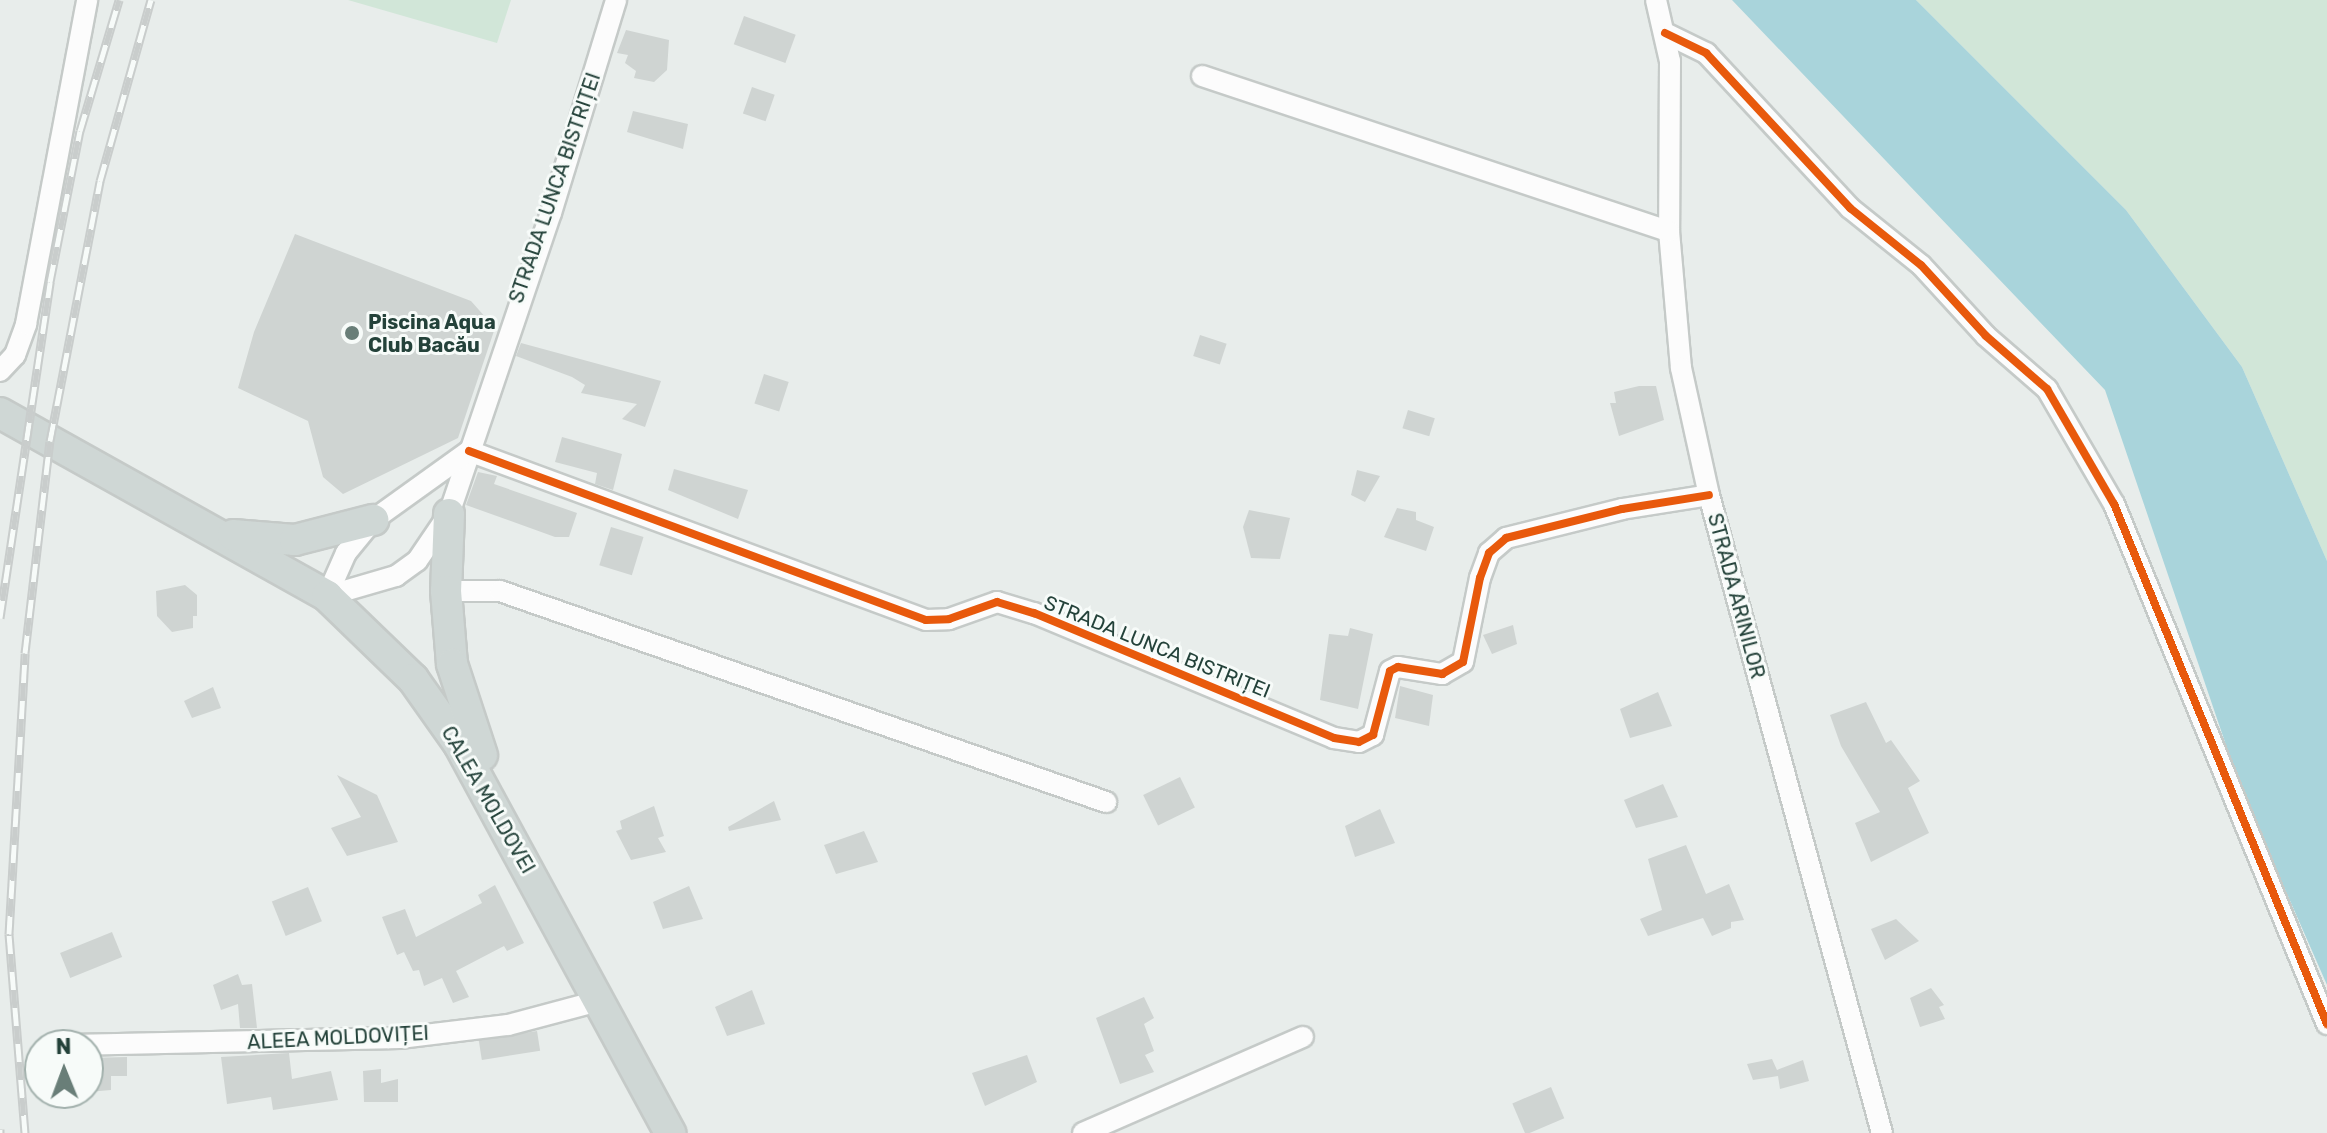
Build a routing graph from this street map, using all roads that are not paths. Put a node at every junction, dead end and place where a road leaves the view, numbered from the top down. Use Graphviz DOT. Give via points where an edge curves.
graph roads {
  1 [pos="87,0"];
  2 [pos="616,0"];
  3 [pos="1656,0"];
  4 [pos="1665,33"];
  5 [pos="1202,76"];
  6 [pos="1669,231"];
  7 [pos="0,371"];
  8 [pos="0,413"];
  9 [pos="469,451"];
  10 [pos="1709,495"];
  11 [pos="449,514"];
  12 [pos="373,520"];
  13 [pos="223,534"];
  14 [pos="446,591"];
  15 [pos="327,596"];
  16 [pos="1106,802"];
  17 [pos="537,886"];
  18 [pos="602,1000"];
  19 [pos="2327,1024"];
  20 [pos="1303,1037"];
  21 [pos="104,1044"];
  22 [pos="670,1133"];
  23 [pos="1083,1133"];
  24 [pos="1882,1133"];
  1 -- 7 [label="street" via="26,324 15,355"];
  2 -- 9 [label="street, STRADA LUNCA BISTRIȚEI" via="551,213"];
  3 -- 4 [label="street, STRADA ARINILOR"];
  4 -- 6 [label="street, STRADA ARINILOR" via="1670,61"];
  4 -- 19 [label="street" via="1706,53 1850,208 1921,265 1986,336 2047,389 2114,504"];
  5 -- 6 [label="street"];
  6 -- 10 [label="street, STRADA ARINILOR" via="1681,368"];
  8 -- 13 [label="main road, CALEA MOLDOVEI"];
  9 -- 10 [label="street, STRADA LUNCA BISTRIȚEI" via="926,620 949,619 997,602 1034,613 1334,738 1359,742 1373,735 1390,671 1412,668 1442,674 1463,662 1480,578 1489,553 1506,538 1622,509"];
  9 -- 11 [label="street"];
  9 -- 12 [label="street"];
  10 -- 24 [label="street, STRADA ARINILOR"];
  11 -- 14 [label="main road"];
  11 -- 15 [label="street" via="417,561 396,576"];
  12 -- 13 [label="main road" via="295,540"];
  12 -- 15 [label="street" via="346,553"];
  13 -- 15 [label="main road, CALEA MOLDOVEI"];
  14 -- 16 [label="street" via="500,591"];
  14 -- 17 [label="main road" via="452,664 469,724"];
  15 -- 17 [label="main road, CALEA MOLDOVEI" via="413,679 459,744"];
  17 -- 18 [label="main road, CALEA MOLDOVEI"];
  18 -- 21 [label="street, ALEEA MOLDOVIȚEI" via="508,1025 400,1038"];
  18 -- 22 [label="main road, CALEA MOLDOVEI"];
  20 -- 23 [label="street"];
}
